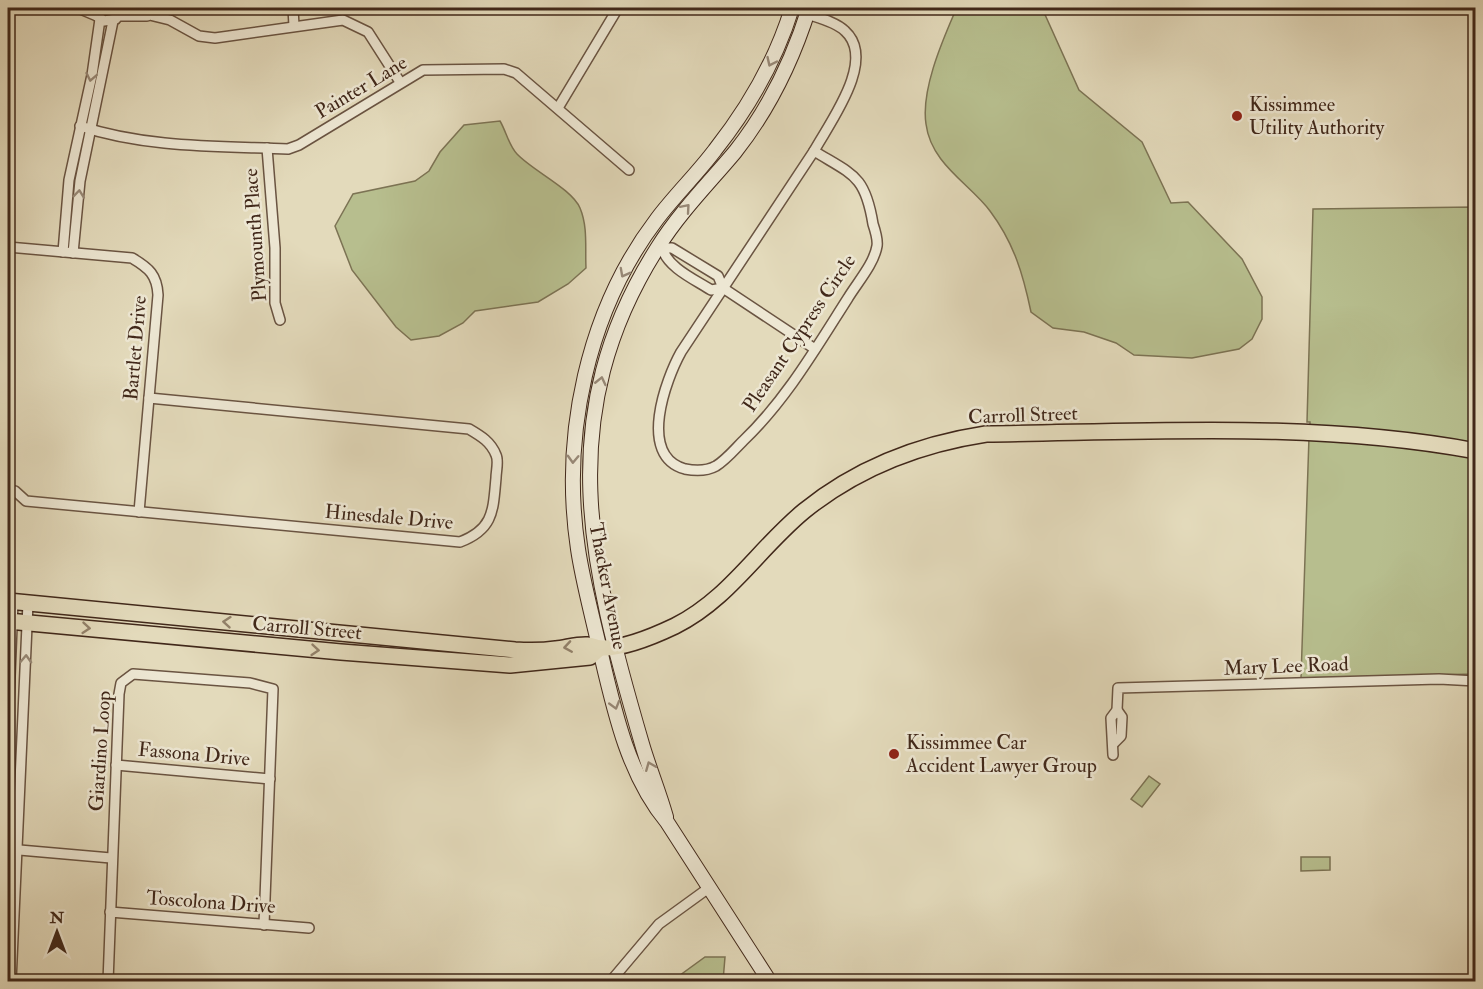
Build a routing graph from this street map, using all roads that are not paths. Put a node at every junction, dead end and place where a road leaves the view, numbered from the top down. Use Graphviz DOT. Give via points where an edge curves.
graph roads {
  1 [pos="78,8"];
  2 [pos="292,8"];
  3 [pos="618,8"];
  4 [pos="792,8"];
  5 [pos="808,11"];
  6 [pos="97,14"];
  7 [pos="117,15"];
  8 [pos="294,26"];
  9 [pos="400,82"];
  10 [pos="558,108"];
  11 [pos="80,126"];
  12 [pos="90,129"];
  13 [pos="267,148"];
  14 [pos="814,151"];
  15 [pos="629,170"];
  16 [pos="645,237"];
  17 [pos="8,247"];
  18 [pos="660,247"];
  19 [pos="68,252"];
  20 [pos="723,288"];
  21 [pos="280,320"];
  22 [pos="815,349"];
  23 [pos="149,398"];
  24 [pos="1476,451"];
  25 [pos="15,491"];
  26 [pos="139,512"];
  27 [pos="16,602"];
  28 [pos="9,621"];
  29 [pos="27,623"];
  30 [pos="474,646"];
  31 [pos="616,646"];
  32 [pos="600,648"];
  33 [pos="340,652"];
  34 [pos="1476,681"];
  35 [pos="8,726"];
  36 [pos="1113,754"];
  37 [pos="116,765"];
  38 [pos="270,779"];
  39 [pos="667,822"];
  40 [pos="12,849"];
  41 [pos="111,858"];
  42 [pos="710,887"];
  43 [pos="110,912"];
  44 [pos="264,925"];
  45 [pos="309,928"];
  46 [pos="9,981"];
  47 [pos="108,981"];
  48 [pos="610,981"];
  49 [pos="770,981"];
  1 -- 6 [label="street"];
  2 -- 8 [label="street"];
  3 -- 10 [label="street"];
  4 -- 16 [label="street, Thacker Avenue, one-way" via="766,73 743,111"];
  5 -- 14 [label="street, Pleasant Cypress Circle" via="845,31 856,46 858,63"];
  18 -- 5 [label="street, Thacker Avenue, one-way" via="753,126 783,74"];
  6 -- 7 [label="street"];
  6 -- 11 [label="street, one-way"];
  7 -- 8 [label="street" via="170,20 199,36 215,38"];
  7 -- 12 [label="street"];
  8 -- 9 [label="street" via="336,20 356,24 368,32"];
  9 -- 10 [label="street, Painter Lane" via="423,70 504,69 516,73"];
  9 -- 13 [label="street, Painter Lane" via="299,145"];
  10 -- 15 [label="street, Painter Lane"];
  11 -- 12 [label="street, Painter Lane"];
  11 -- 19 [label="street" via="69,180"];
  12 -- 13 [label="street, Painter Lane" via="147,141"];
  19 -- 12 [label="street, one-way"];
  13 -- 21 [label="street, Plymounth Place" via="275,303"];
  14 -- 20 [label="street, Pleasant Cypress Circle"];
  14 -- 22 [label="street, Pleasant Cypress Circle" via="859,179 870,206 877,246"];
  16 -- 18 [label="street"];
  16 -- 32 [label="street, Thacker Avenue, one-way" via="624,272 599,330 582,389 576,430 576,539"];
  17 -- 19 [label="street"];
  18 -- 20 [label="street" via="672,248 718,276"];
  18 -- 20 [label="street" via="665,260 680,270 711,290"];
  31 -- 18 [label="street, Thacker Avenue, one-way" via="592,541 591,436 607,356 630,297"];
  19 -- 23 [label="street, Bartlet Drive" via="132,258 147,267 157,280"];
  20 -- 22 [label="street"];
  20 -- 22 [label="street, Pleasant Cypress Circle" via="668,379 659,435 661,446 673,462 693,470 716,466 762,423"];
  23 -- 26 [label="street, Bartlet Drive"];
  23 -- 26 [label="street, Hinesdale Drive" via="470,429 488,440 498,456 489,519 475,537 460,542"];
  24 -- 31 [label="main road, Carroll Street" via="1412,439 1294,432 986,434 959,438 919,449 846,482 803,512 710,604 674,626"];
  25 -- 26 [label="street, Hinesdale Drive" via="26,501"];
  27 -- 28 [label="street"];
  27 -- 29 [label="street"];
  30 -- 27 [label="main road, Carroll Street, one-way"];
  28 -- 29 [label="main road, Carroll Street"];
  28 -- 35 [label="street"];
  29 -- 33 [label="main road, Carroll Street, one-way"];
  40 -- 29 [label="street, one-way"];
  32 -- 30 [label="main road, Carroll Street, one-way" via="587,644 536,651"];
  30 -- 33 [label="main road" via="462,651 355,642"];
  31 -- 32 [label="main road, Carroll Street"];
  39 -- 31 [label="street, Thacker Avenue, one-way"];
  32 -- 33 [label="main road, Carroll Street" via="590,657 510,665"];
  32 -- 39 [label="street, Thacker Avenue, one-way" via="633,765 648,799"];
  34 -- 36 [label="street, Mary Lee Road" via="1118,688 1121,736 1114,742"];
  37 -- 38 [label="street, Fassona Drive"];
  37 -- 38 [label="street, Giardino Loop" via="119,694 121,683 127,678 141,674 239,682 273,689"];
  37 -- 41 [label="street, Giardino Loop"];
  38 -- 44 [label="street, Giardino Loop"];
  39 -- 42 [label="street, Thacker Avenue"];
  40 -- 41 [label="street"];
  40 -- 46 [label="street"];
  41 -- 43 [label="street, Giardino Loop"];
  42 -- 48 [label="street" via="659,924"];
  42 -- 49 [label="street, Thacker Avenue"];
  43 -- 44 [label="street, Toscolona Drive"];
  43 -- 47 [label="street, Giardino Loop"];
  44 -- 45 [label="street, Toscolona Drive"];
}
